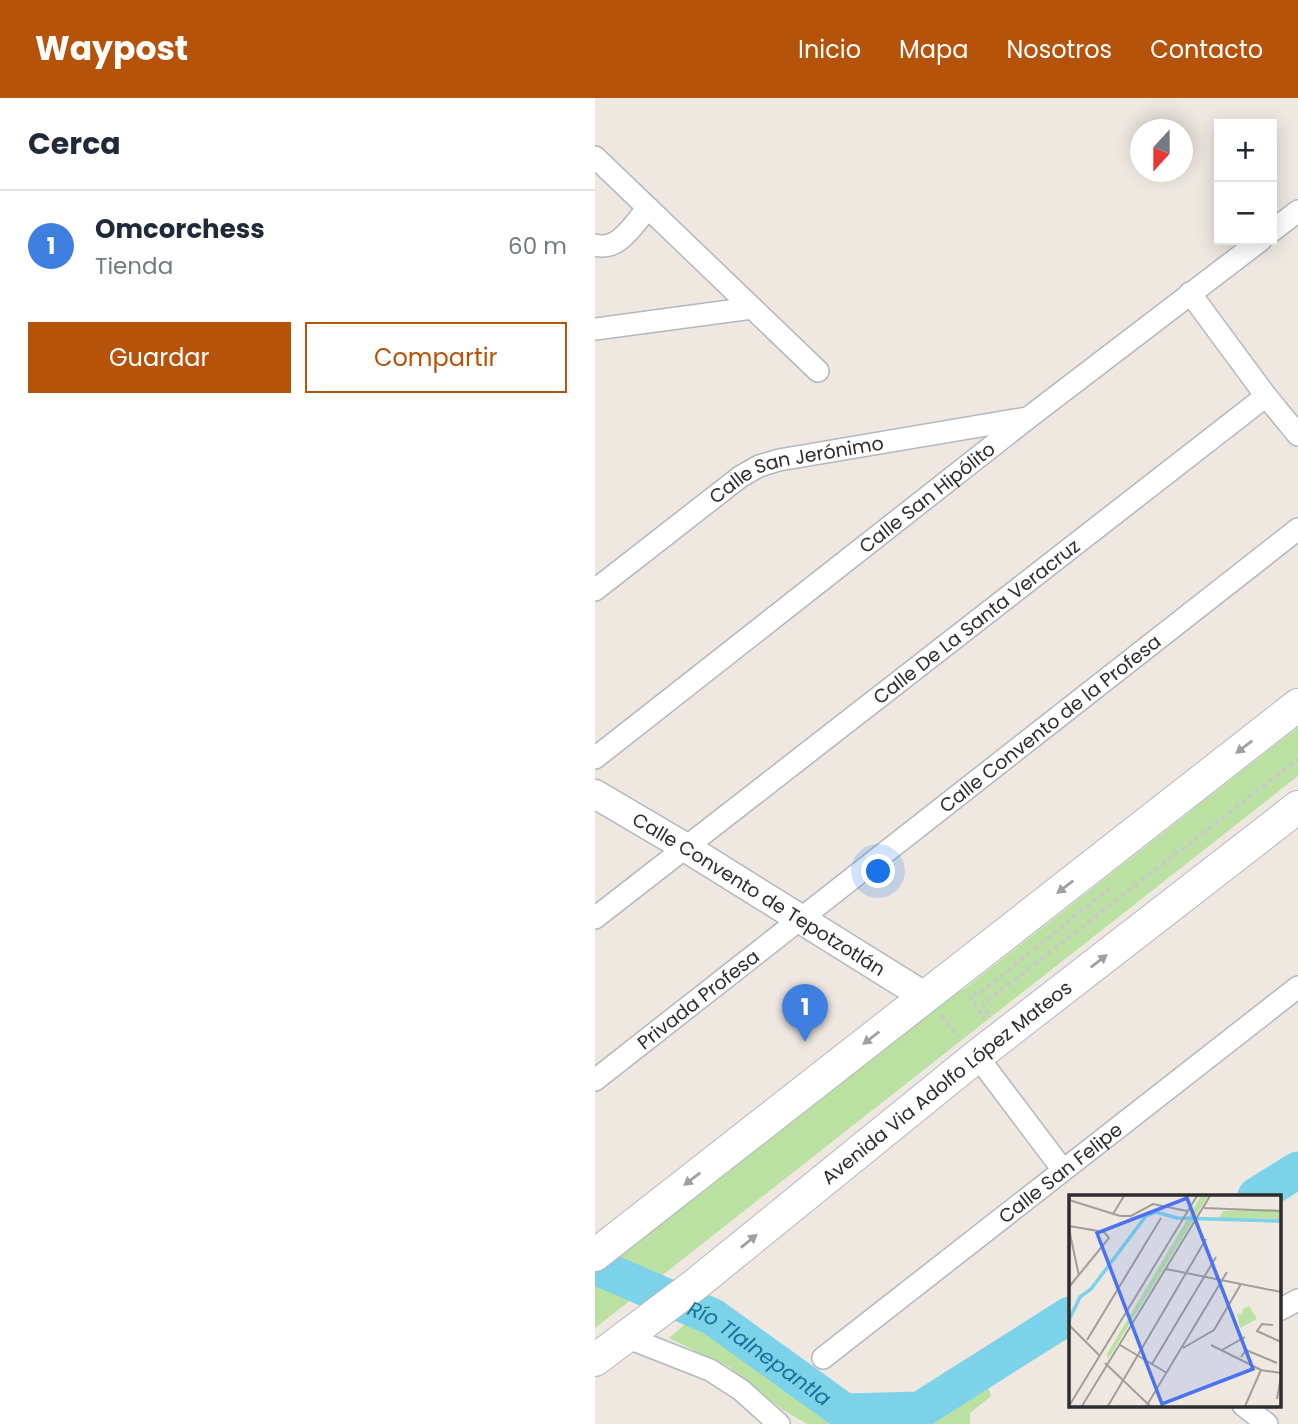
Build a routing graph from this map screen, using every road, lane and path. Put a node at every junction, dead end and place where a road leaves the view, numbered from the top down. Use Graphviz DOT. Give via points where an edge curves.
graph roads {
  1 [pos="595,158"];
  2 [pos="647,208"];
  3 [pos="1298,211"];
  4 [pos="1277,227"];
  5 [pos="595,245"];
  6 [pos="1254,245"];
  7 [pos="1190,293"];
  8 [pos="752,308"];
  9 [pos="595,329"];
  10 [pos="818,371"];
  11 [pos="1266,396"];
  12 [pos="1028,418"];
  13 [pos="1298,435"];
  14 [pos="1298,529"];
  15 [pos="595,590"];
  16 [pos="1298,705"];
  17 [pos="595,758"];
  18 [pos="1298,759"];
  19 [pos="595,793"];
  20 [pos="1298,807"];
  21 [pos="685,846"];
  22 [pos="595,918"];
  23 [pos="801,919"];
  24 [pos="1298,987"];
  25 [pos="964,989"];
  26 [pos="924,996"];
  27 [pos="977,1056"];
  28 [pos="595,1080"];
  29 [pos="1063,1170"];
  30 [pos="595,1255"];
  31 [pos="1298,1300"];
  32 [pos="1280,1309"];
  33 [pos="626,1337"];
  34 [pos="823,1358"];
  35 [pos="595,1360"];
  36 [pos="1244,1406"];
  37 [pos="777,1423"];
  38 [pos="1267,1424"];
  1 -- 2 [label="street"];
  2 -- 5 [label="street" via="618,242 604,248"];
  2 -- 8 [label="street"];
  3 -- 4 [label="street"];
  6 -- 7 [label="street, Calle San Hipólito"];
  7 -- 11 [label="street"];
  7 -- 12 [label="street, Calle San Hipólito"];
  8 -- 9 [label="street"];
  8 -- 10 [label="street"];
  11 -- 13 [label="street"];
  11 -- 21 [label="street, Calle De La Santa Veracruz"];
  12 -- 15 [label="street, Calle San Jerónimo" via="759,466"];
  12 -- 17 [label="street, Calle San Hipólito"];
  14 -- 23 [label="street, Calle Convento de la Profesa"];
  16 -- 26 [label="main road, one-way"];
  18 -- 25 [label="path" via="983,1004 990,1018 986,1021"];
  19 -- 21 [label="street, Calle Convento de Tepotzotlán"];
  27 -- 20 [label="main road, Avenida Via Adolfo López Mateos, one-way"];
  21 -- 22 [label="street, Calle De La Santa Veracruz"];
  21 -- 23 [label="street, Calle Convento de Tepotzotlán"];
  23 -- 26 [label="street, Calle Convento de Tepotzotlán"];
  23 -- 28 [label="street, Privada Profesa"];
  24 -- 29 [label="street, Calle San Felipe"];
  26 -- 27 [label="path"];
  26 -- 30 [label="main road, one-way"];
  27 -- 29 [label="street"];
  33 -- 27 [label="main road, Avenida Via Adolfo López Mateos, one-way"];
  29 -- 34 [label="street, Calle San Felipe"];
  31 -- 32 [label="street"];
  33 -- 35 [label="main road, Avenida Via Adolfo López Mateos"];
  33 -- 37 [label="street" via="710,1370 741,1390"];
  36 -- 38 [label="street"];
}
